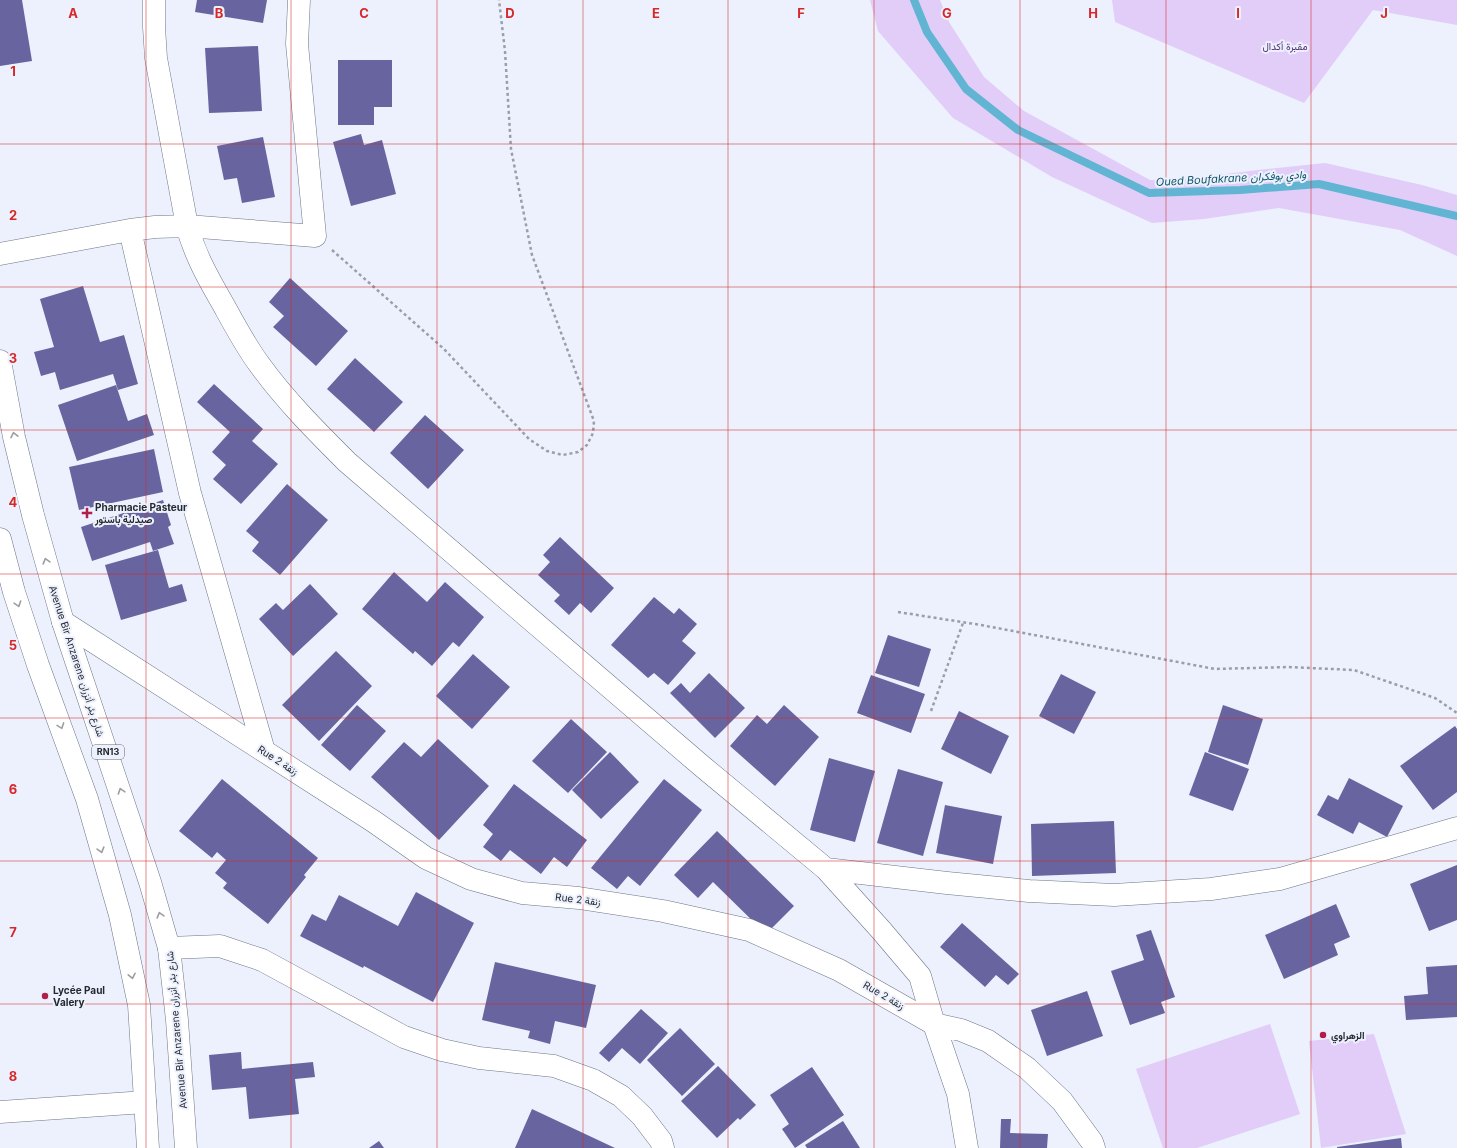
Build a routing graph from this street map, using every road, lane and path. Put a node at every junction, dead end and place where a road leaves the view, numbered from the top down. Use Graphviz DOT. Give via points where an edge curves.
graph roads {
  1 [pos="154,0"];
  2 [pos="299,0"];
  3 [pos="499,0"];
  4 [pos="187,226"];
  5 [pos="130,230"];
  6 [pos="316,236"];
  7 [pos="0,254"];
  8 [pos="0,361"];
  9 [pos="0,539"];
  10 [pos="898,612"];
  11 [pos="63,622"];
  12 [pos="963,622"];
  13 [pos="931,711"];
  14 [pos="1457,713"];
  15 [pos="264,751"];
  16 [pos="1457,828"];
  17 [pos="826,869"];
  18 [pos="169,948"];
  19 [pos="934,1024"];
  20 [pos="145,1102"];
  21 [pos="0,1112"];
  22 [pos="148,1148"];
  23 [pos="186,1148"];
  24 [pos="663,1148"];
  25 [pos="967,1148"];
  26 [pos="1094,1148"];
  1 -- 4 [label="street" via="156,58"];
  2 -- 6 [label="street" via="297,44"];
  3 -- 6 [label="path" via="511,149 532,255 594,421 593,433 587,445 578,452 563,454 547,451 529,439 444,349"];
  4 -- 5 [label="street"];
  4 -- 6 [label="street"];
  4 -- 17 [label="street" via="193,248 207,277 258,363 286,399 316,431 347,462"];
  5 -- 7 [label="street"];
  5 -- 15 [label="street" via="190,493"];
  11 -- 8 [label="street, Avenue Bir Anzarene شارع بئر أنزران / RN13, one-way" via="14,437"];
  9 -- 20 [label="street, one-way" via="38,665 87,799 120,915 138,1005"];
  10 -- 12 [label="path"];
  11 -- 15 [label="street, Rue 2 زنقة"];
  18 -- 11 [label="street, Avenue Bir Anzarene شارع بئر أنزران / RN13, one-way" via="150,882"];
  12 -- 13 [label="path"];
  12 -- 14 [label="path" via="1215,669 1354,670 1435,698"];
  15 -- 19 [label="street, Rue 2 زنقة" via="426,858 470,879 522,893 579,898 663,911 749,930 839,970"];
  16 -- 17 [label="street" via="1280,879 1204,890 1114,895 1029,891"];
  17 -- 19 [label="street" via="920,976"];
  18 -- 23 [label="street, Avenue Bir Anzarene شارع بئر أنزران / RN13"];
  18 -- 24 [label="street" via="220,946 262,960 411,1039 442,1050 479,1058 554,1066 593,1080 621,1096 642,1116 661,1141"];
  19 -- 25 [label="street" via="958,1094"];
  19 -- 26 [label="street, Rue 2 زنقة" via="960,1030 988,1041 1027,1068 1062,1101"];
  20 -- 21 [label="street"];
  20 -- 22 [label="street"];
}
